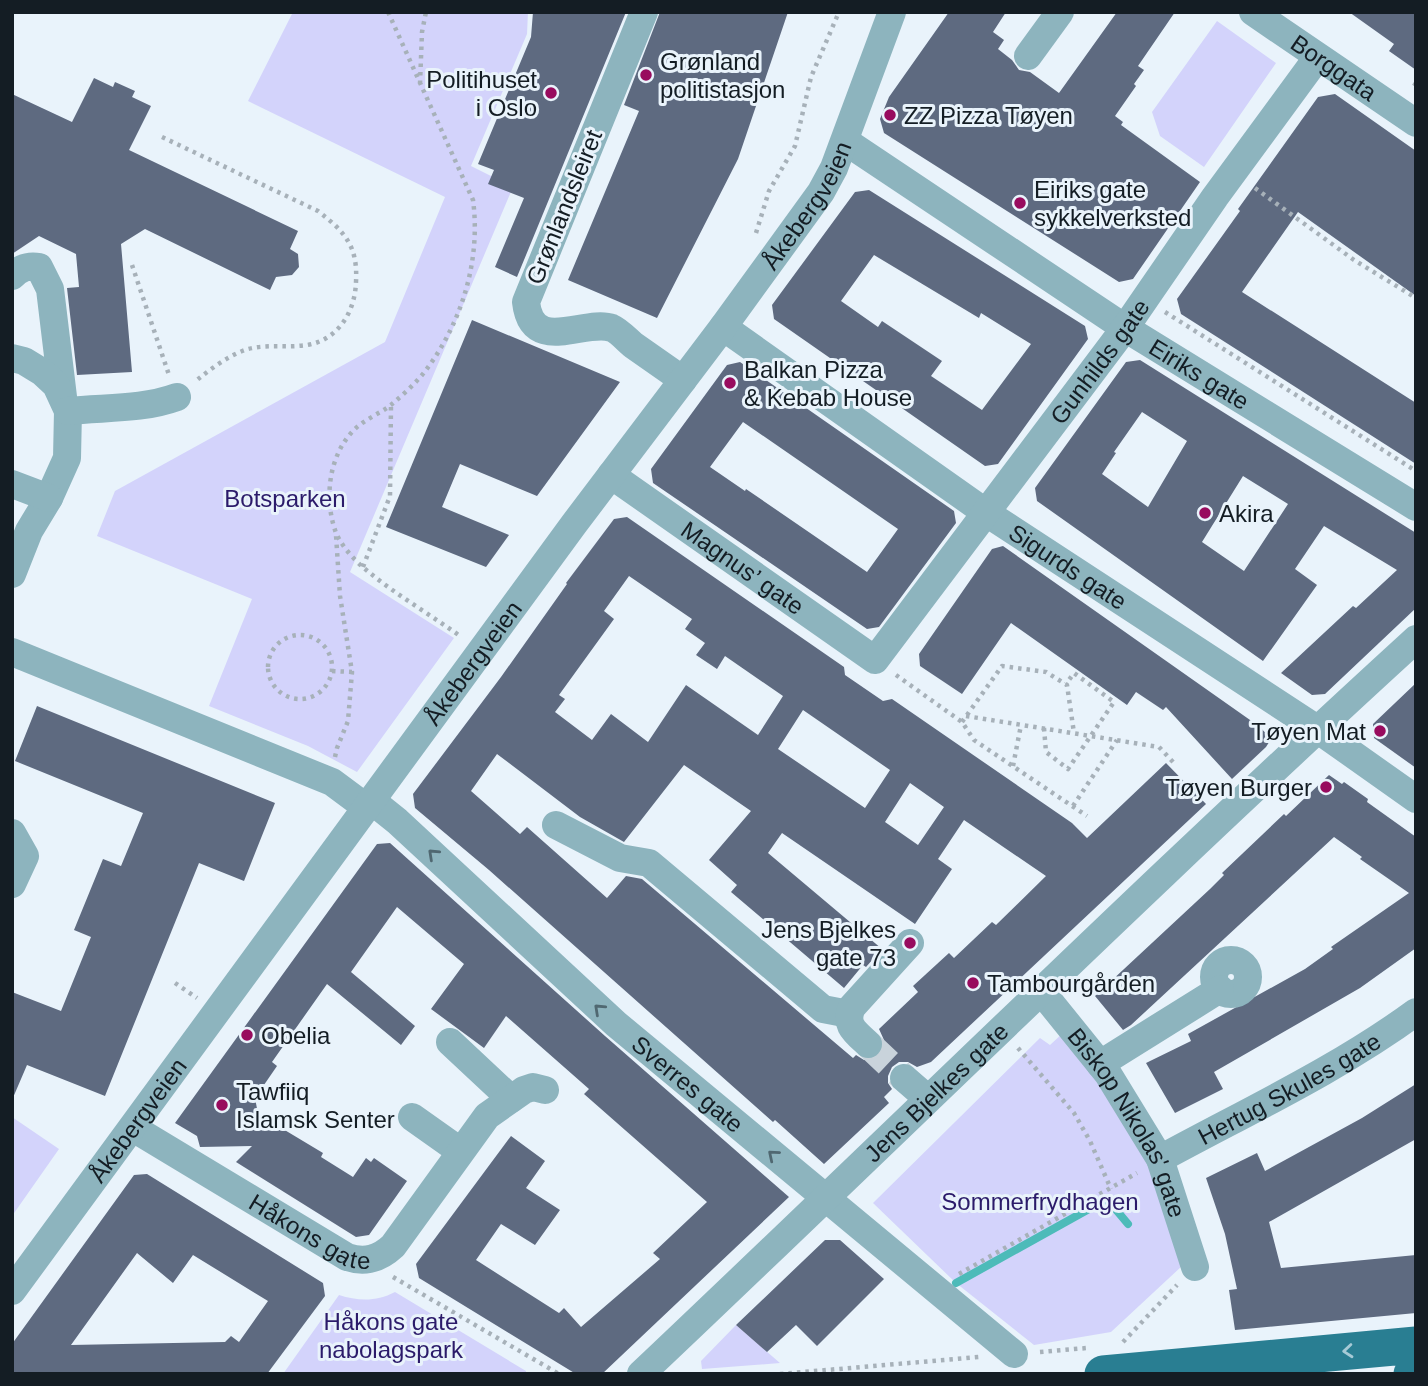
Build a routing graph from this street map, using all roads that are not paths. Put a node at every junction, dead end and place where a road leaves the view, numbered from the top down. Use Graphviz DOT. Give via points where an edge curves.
graph roads {
  1 [pos="644,12"];
  2 [pos="892,12"];
  3 [pos="1060,12"];
  4 [pos="1253,12"];
  5 [pos="1028,56"];
  6 [pos="1317,58"];
  7 [pos="1416,123"];
  8 [pos="845,141"];
  9 [pos="12,276"];
  10 [pos="723,327"];
  11 [pos="1125,328"];
  12 [pos="12,358"];
  13 [pos="683,380"];
  14 [pos="177,397"];
  15 [pos="66,407"];
  16 [pos="611,474"];
  17 [pos="12,484"];
  18 [pos="49,498"];
  19 [pos="1416,507"];
  20 [pos="985,512"];
  21 [pos="12,574"];
  22 [pos="1416,639"];
  23 [pos="12,652"];
  24 [pos="875,660"];
  25 [pos="1317,729"];
  26 [pos="1416,799"];
  27 [pos="369,804"];
  28 [pos="556,825"];
  29 [pos="12,833"];
  30 [pos="12,884"];
  31 [pos="910,943"];
  32 [pos="1220,989"];
  33 [pos="1041,991"];
  34 [pos="1416,1012"];
  35 [pos="849,1014"];
  36 [pos="450,1042"];
  37 [pos="868,1044"];
  38 [pos="1100,1064"];
  39 [pos="904,1078"];
  40 [pos="545,1090"];
  41 [pos="927,1098"];
  42 [pos="511,1099"];
  43 [pos="412,1117"];
  44 [pos="133,1128"];
  45 [pos="460,1151"];
  46 [pos="1160,1159"];
  47 [pos="826,1199"];
  48 [pos="1195,1267"];
  49 [pos="12,1292"];
  50 [pos="1416,1345"];
  51 [pos="1014,1354"];
  52 [pos="1111,1359"];
  53 [pos="641,1374"];
  1 -- 13 [label="street, Grønlandsleiret" via="526,302 527,315 536,326 554,333 612,328"];
  2 -- 8 [label="street, Åkebergveien"];
  3 -- 5 [label="street"];
  4 -- 6 [label="street, Borggata"];
  6 -- 7 [label="street, Borggata"];
  6 -- 11 [label="street, Gunhilds gate"];
  8 -- 10 [label="street, Åkebergveien" via="821,192"];
  8 -- 11 [label="street, Eiriks gate"];
  9 -- 15 [label="street" via="30,266 39,267 50,289"];
  10 -- 13 [label="street, Åkebergveien"];
  10 -- 20 [label="street, Sigurds gate"];
  11 -- 19 [label="street, Eiriks gate"];
  11 -- 20 [label="street, Gunhilds gate"];
  12 -- 15 [label="street" via="42,372 56,385"];
  13 -- 16 [label="street, Åkebergveien"];
  14 -- 15 [label="street" via="135,408"];
  15 -- 18 [label="street" via="67,458"];
  16 -- 24 [label="street, Magnus’ gate"];
  16 -- 27 [label="street, Åkebergveien"];
  17 -- 18 [label="street"];
  18 -- 21 [label="street" via="29,531"];
  20 -- 24 [label="street, Gunhilds gate"];
  20 -- 25 [label="street, Sigurds gate"];
  22 -- 25 [label="street, Jens Bjelkes gate"];
  23 -- 27 [label="street, Sverres gate" via="332,782"];
  25 -- 26 [label="street, Sigurds gate"];
  25 -- 33 [label="street, Jens Bjelkes gate"];
  27 -- 44 [label="street, Åkebergveien"];
  47 -- 27 [label="street, Sverres gate, one-way" via="616,1024 397,821"];
  28 -- 35 [label="street" via="620,858 649,863 823,1009"];
  29 -- 30 [label="street" via="25,856"];
  31 -- 35 [label="street"];
  32 -- 38 [label="street"];
  33 -- 38 [label="street, Biskop Nikolas' gate"];
  33 -- 41 [label="street, Jens Bjelkes gate"];
  34 -- 46 [label="street, Hertug Skules gate" via="1323,1071"];
  35 -- 37 [label="street" via="851,1029"];
  36 -- 42 [label="street"];
  38 -- 46 [label="street, Biskop Nikolas' gate"];
  39 -- 41 [label="street"];
  40 -- 42 [label="street, Håkons gate" via="533,1087"];
  41 -- 47 [label="street, Jens Bjelkes gate"];
  42 -- 45 [label="street, Håkons gate" via="484,1119"];
  43 -- 45 [label="street"];
  44 -- 45 [label="street, Håkons gate" via="347,1257 365,1261 393,1245"];
  44 -- 49 [label="street, Åkebergveien"];
  46 -- 48 [label="street, Biskop Nikolas' gate"];
  47 -- 51 [label="street, Sverres gate"];
  47 -- 53 [label="street, Jens Bjelkes gate"];
  50 -- 52 [label="main road, one-way"];
}
